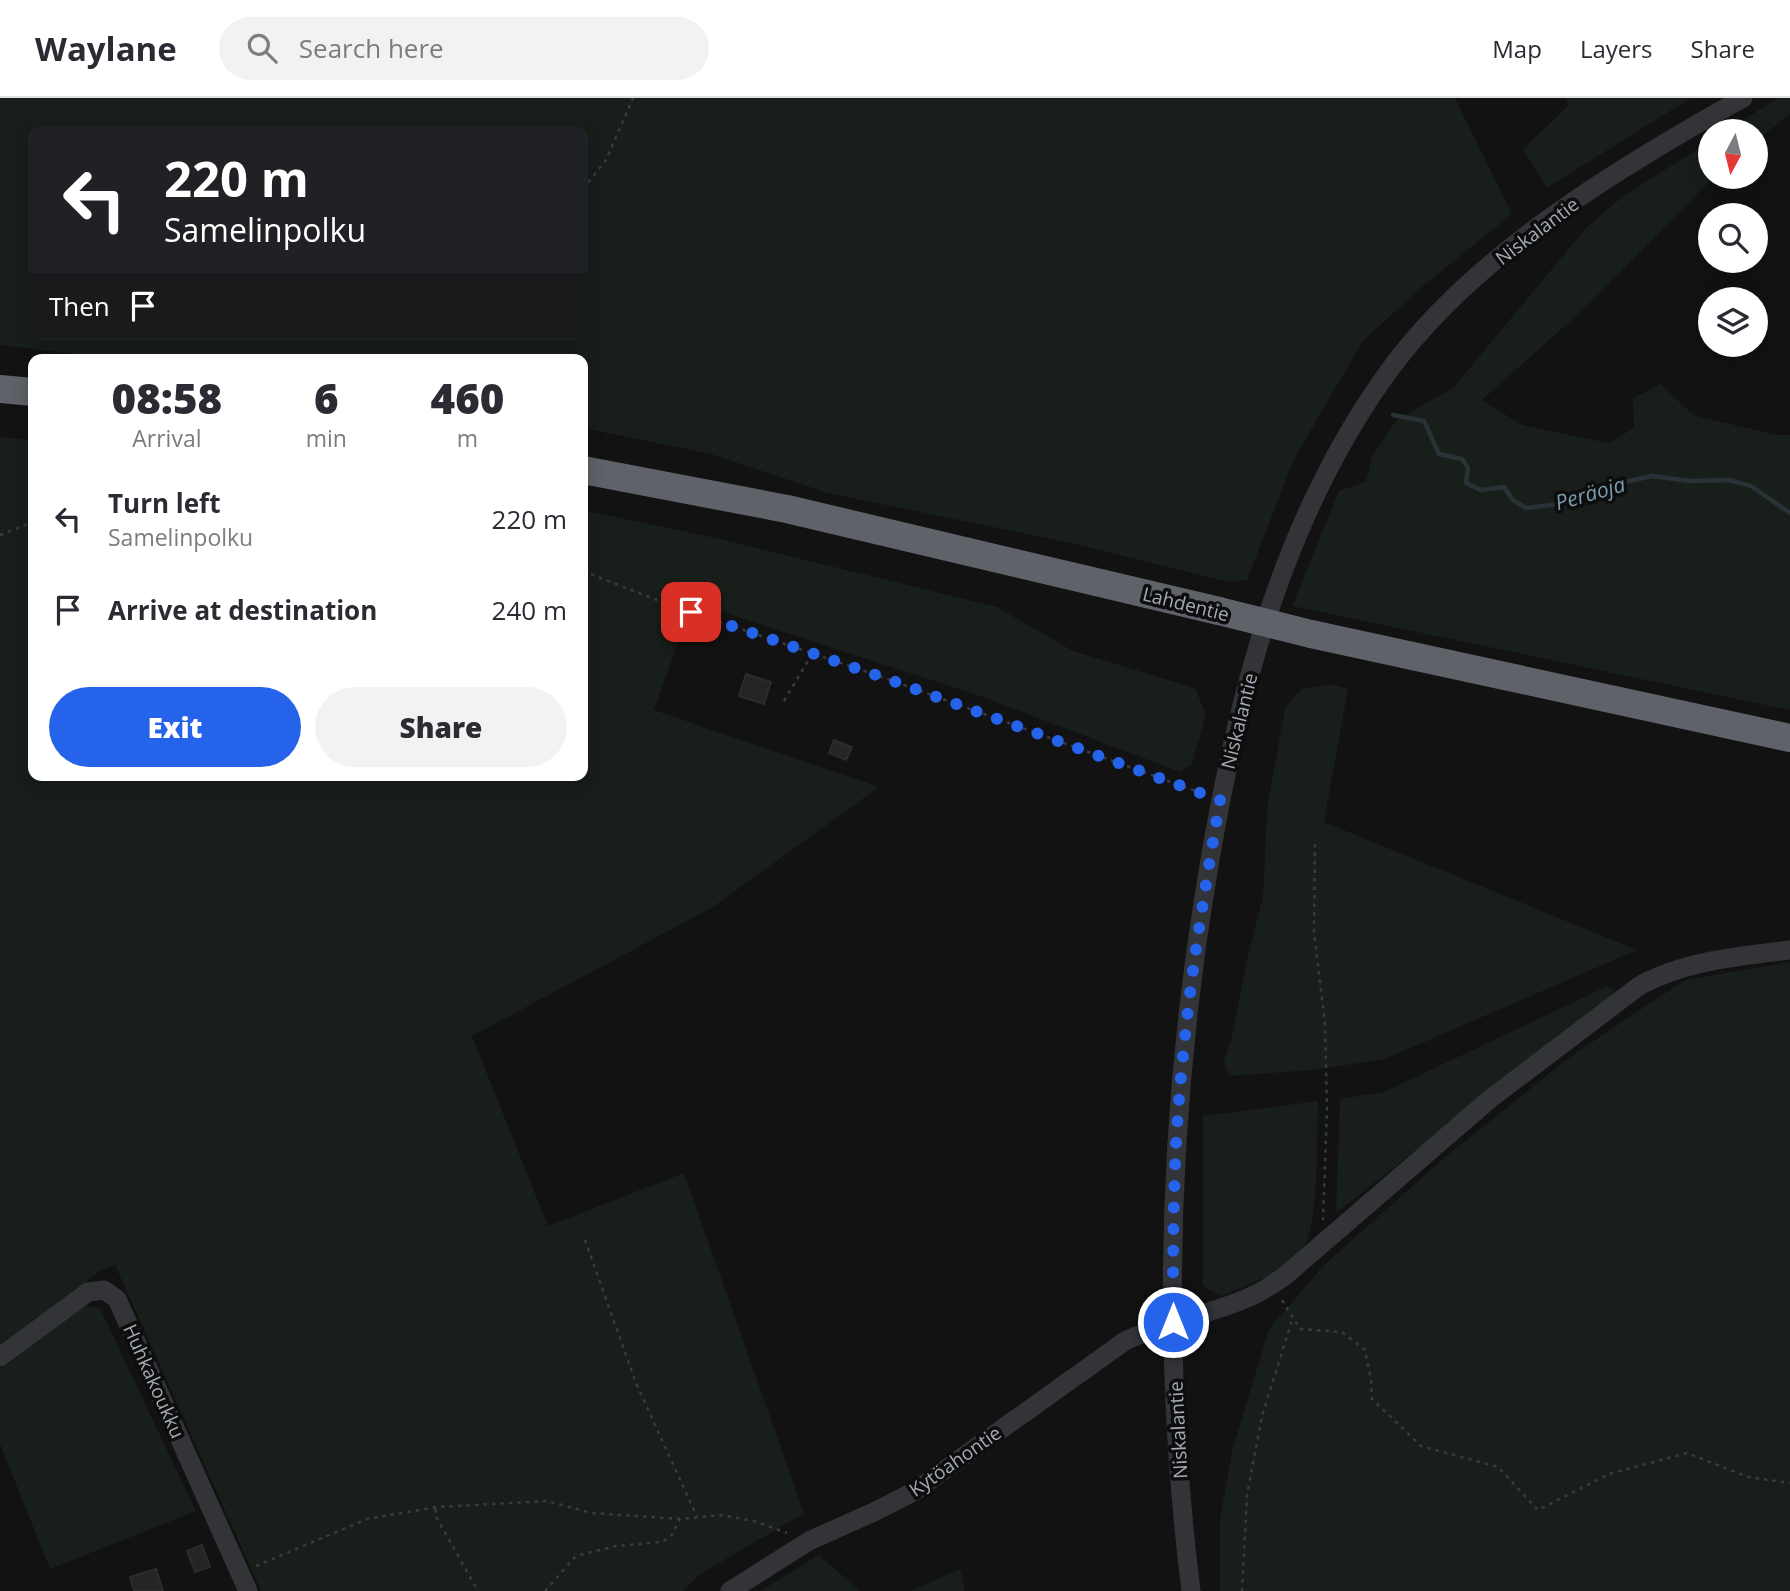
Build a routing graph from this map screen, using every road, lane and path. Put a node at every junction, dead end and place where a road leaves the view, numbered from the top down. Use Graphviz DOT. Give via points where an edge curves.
graph roads {
  1 [pos="633,98"];
  2 [pos="1743,98"];
  3 [pos="588,183"];
  4 [pos="0,388"];
  5 [pos="28,391"];
  6 [pos="588,471"];
  7 [pos="28,524"];
  8 [pos="0,535"];
  9 [pos="588,573"];
  10 [pos="811,654"];
  11 [pos="784,701"];
  12 [pos="1790,738"];
  13 [pos="1220,800"];
  14 [pos="1315,844"];
  15 [pos="1790,950"];
  16 [pos="585,1240"];
  17 [pos="1321,1248"];
  18 [pos="1173,1322"];
  19 [pos="0,1357"];
  20 [pos="1790,1483"];
  21 [pos="438,1507"];
  22 [pos="697,1517"];
  23 [pos="680,1519"];
  24 [pos="809,1541"];
  25 [pos="245,1583"];
  26 [pos="478,1591"];
  27 [pos="545,1591"];
  28 [pos="730,1591"];
  29 [pos="1191,1591"];
  30 [pos="1242,1591"];
  1 -- 3 [label="path" via="606,160"];
  2 -- 13 [label="street, Niskalantie" via="1541,225 1470,284 1393,366 1358,416 1286,561 1258,648"];
  4 -- 5 [label="highway"];
  6 -- 12 [label="highway, Lahdentie, bridge" via="787,509 1311,634"];
  7 -- 8 [label="path"];
  9 -- 10 [label="path"];
  10 -- 11 [label="path"];
  10 -- 13 [label="path"];
  13 -- 18 [label="street, Niskalantie" via="1181,1070 1174,1169"];
  14 -- 17 [label="path" via="1314,932 1325,1025 1327,1108"];
  15 -- 17 [label="street, Kytöahontie" via="1688,966 1639,986 1490,1099"];
  16 -- 22 [label="path" via="636,1383"];
  17 -- 18 [label="street, Kytöahontie" via="1254,1295"];
  18 -- 24 [label="street, Kytöahontie" via="1125,1341 915,1491"];
  18 -- 29 [label="street, Niskalantie" via="1180,1485"];
  19 -- 25 [label="street, Huhkakoukku" via="88,1292 104,1290 117,1299"];
  20 -- 30 [label="path" via="1748,1477 1687,1453 1609,1474 1538,1510 1498,1466 1422,1446 1372,1399 1365,1350 1342,1332 1300,1329 1293,1317 1262,1416 1247,1495"];
  21 -- 23 [label="path" via="547,1501 592,1513"];
  21 -- 25 [label="path" via="367,1519"];
  21 -- 26 [label="path" via="435,1515"];
  22 -- 23 [label="path"];
  22 -- 24 [label="path" via="722,1515 754,1521"];
  23 -- 27 [label="path" via="672,1535 662,1542 576,1556"];
  24 -- 28 [label="street, Kytöahontie"];
}
